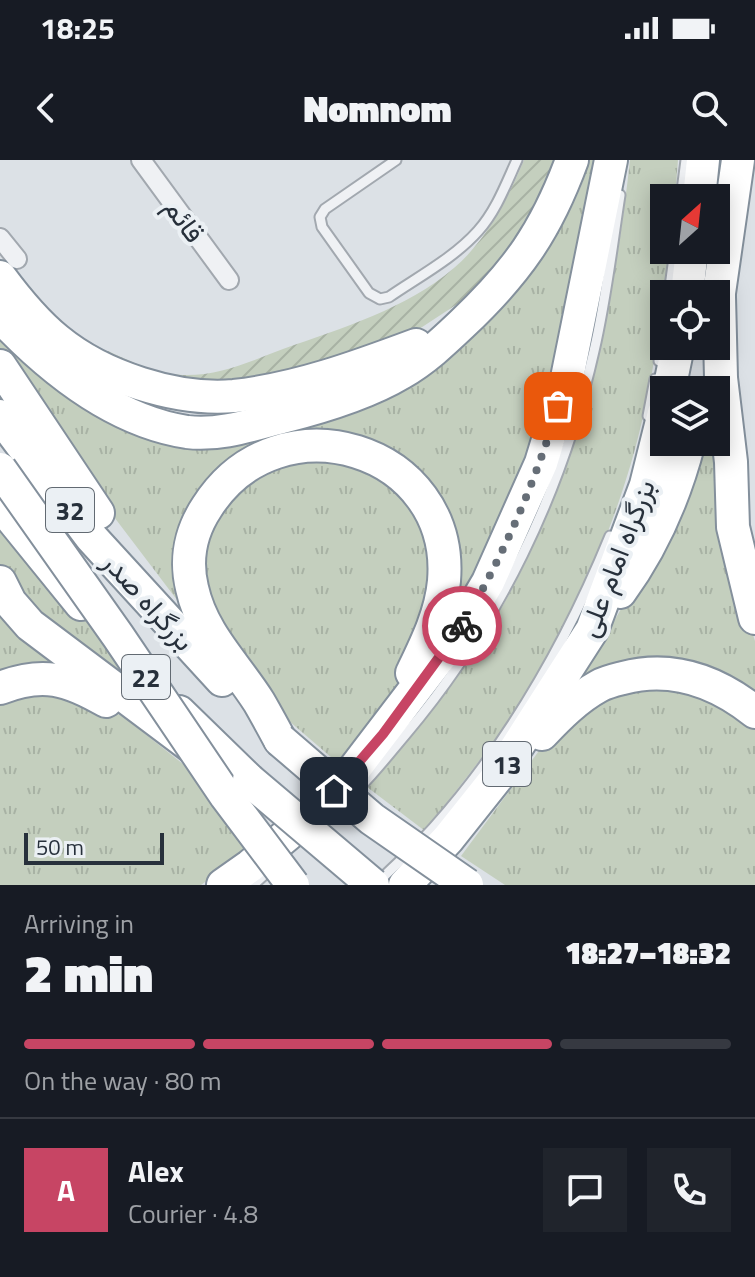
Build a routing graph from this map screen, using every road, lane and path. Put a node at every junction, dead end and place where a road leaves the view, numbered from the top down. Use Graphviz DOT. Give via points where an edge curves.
graph roads {
  1 [pos="141,160"];
  2 [pos="396,160"];
  3 [pos="517,160"];
  4 [pos="572,160"];
  5 [pos="686,160"];
  6 [pos="703,160"];
  7 [pos="738,160"];
  8 [pos="616,170"];
  9 [pos="683,184"];
  10 [pos="700,184"];
  11 [pos="0,238"];
  12 [pos="8,268"];
  13 [pos="229,280"];
  14 [pos="722,280"];
  15 [pos="0,316"];
  16 [pos="469,318"];
  17 [pos="720,360"];
  18 [pos="0,366"];
  19 [pos="0,416"];
  20 [pos="650,454"];
  21 [pos="685,456"];
  22 [pos="731,462"];
  23 [pos="0,469"];
  24 [pos="0,504"];
  25 [pos="613,530"];
  26 [pos="755,549"];
  27 [pos="0,582"];
  28 [pos="146,599"];
  29 [pos="755,618"];
  30 [pos="592,630"];
  31 [pos="0,688"];
  32 [pos="755,712"];
  33 [pos="383,734"];
  34 [pos="180,740"];
  35 [pos="280,740"];
  36 [pos="499,775"];
  37 [pos="249,780"];
  38 [pos="335,810"];
  39 [pos="314,829"];
  40 [pos="303,839"];
  41 [pos="288,872"];
  42 [pos="223,885"];
  43 [pos="253,885"];
  44 [pos="374,885"];
  45 [pos="405,885"];
  46 [pos="467,885"];
  1 -- 13 [label="street, قائم"];
  2 -- 3 [label="lane" via="320,217 369,293 380,299 480,229"];
  4 -- 16 [label="highway" via="528,253"];
  5 -- 9 [label="lane"];
  6 -- 10 [label="highway"];
  7 -- 14 [label="highway"];
  8 -- 33 [label="highway" via="567,378 541,463 488,582 458,633"];
  8 -- 38 [label="lane" via="595,350 563,458 526,549 486,624 429,706"];
  11 -- 12 [label="street"];
  12 -- 16 [label="highway" via="37,322 60,342 138,384 184,394 232,396 331,375 419,344"];
  15 -- 16 [label="highway" via="43,358 89,391 141,419 206,433 345,398 432,353"];
  17 -- 22 [label="highway"];
  18 -- 28 [label="highway, 22" via="114,537"];
  19 -- 28 [label="highway, بزرگراه صدر / 32" via="91,537"];
  20 -- 30 [label="highway, بزرگراه امام علی / 13" via="646,485"];
  21 -- 30 [label="highway" via="653,541"];
  22 -- 26 [label="highway"];
  22 -- 29 [label="highway" via="733,527"];
  23 -- 41 [label="highway, 22, bridge" via="226,796"];
  24 -- 37 [label="highway, بزرگراه صدر / 32" via="113,641"];
  25 -- 44 [label="lane" via="573,619 525,704 450,808"];
  27 -- 34 [label="highway" via="30,625"];
  28 -- 35 [label="highway, بزرگراه صدر / 22"];
  30 -- 36 [label="highway, بزرگراه امام علی / 13"];
  31 -- 34 [label="highway" via="28,679 57,679"];
  32 -- 36 [label="highway" via="703,680 640,673 586,694"];
  33 -- 35 [label="highway" via="437,615 444,582 442,550 432,517 402,477 364,453 315,445 278,451 238,472 200,517 189,557 202,620"];
  33 -- 42 [label="highway" via="312,814"];
  34 -- 37 [label="highway"];
  35 -- 46 [label="highway, 22, bridge" via="372,819"];
  36 -- 45 [label="highway, بزرگراه امام علی / 13"];
  37 -- 44 [label="highway, 32, bridge"];
  39 -- 40 [label="lane"];
  41 -- 43 [label="lane"];
}
